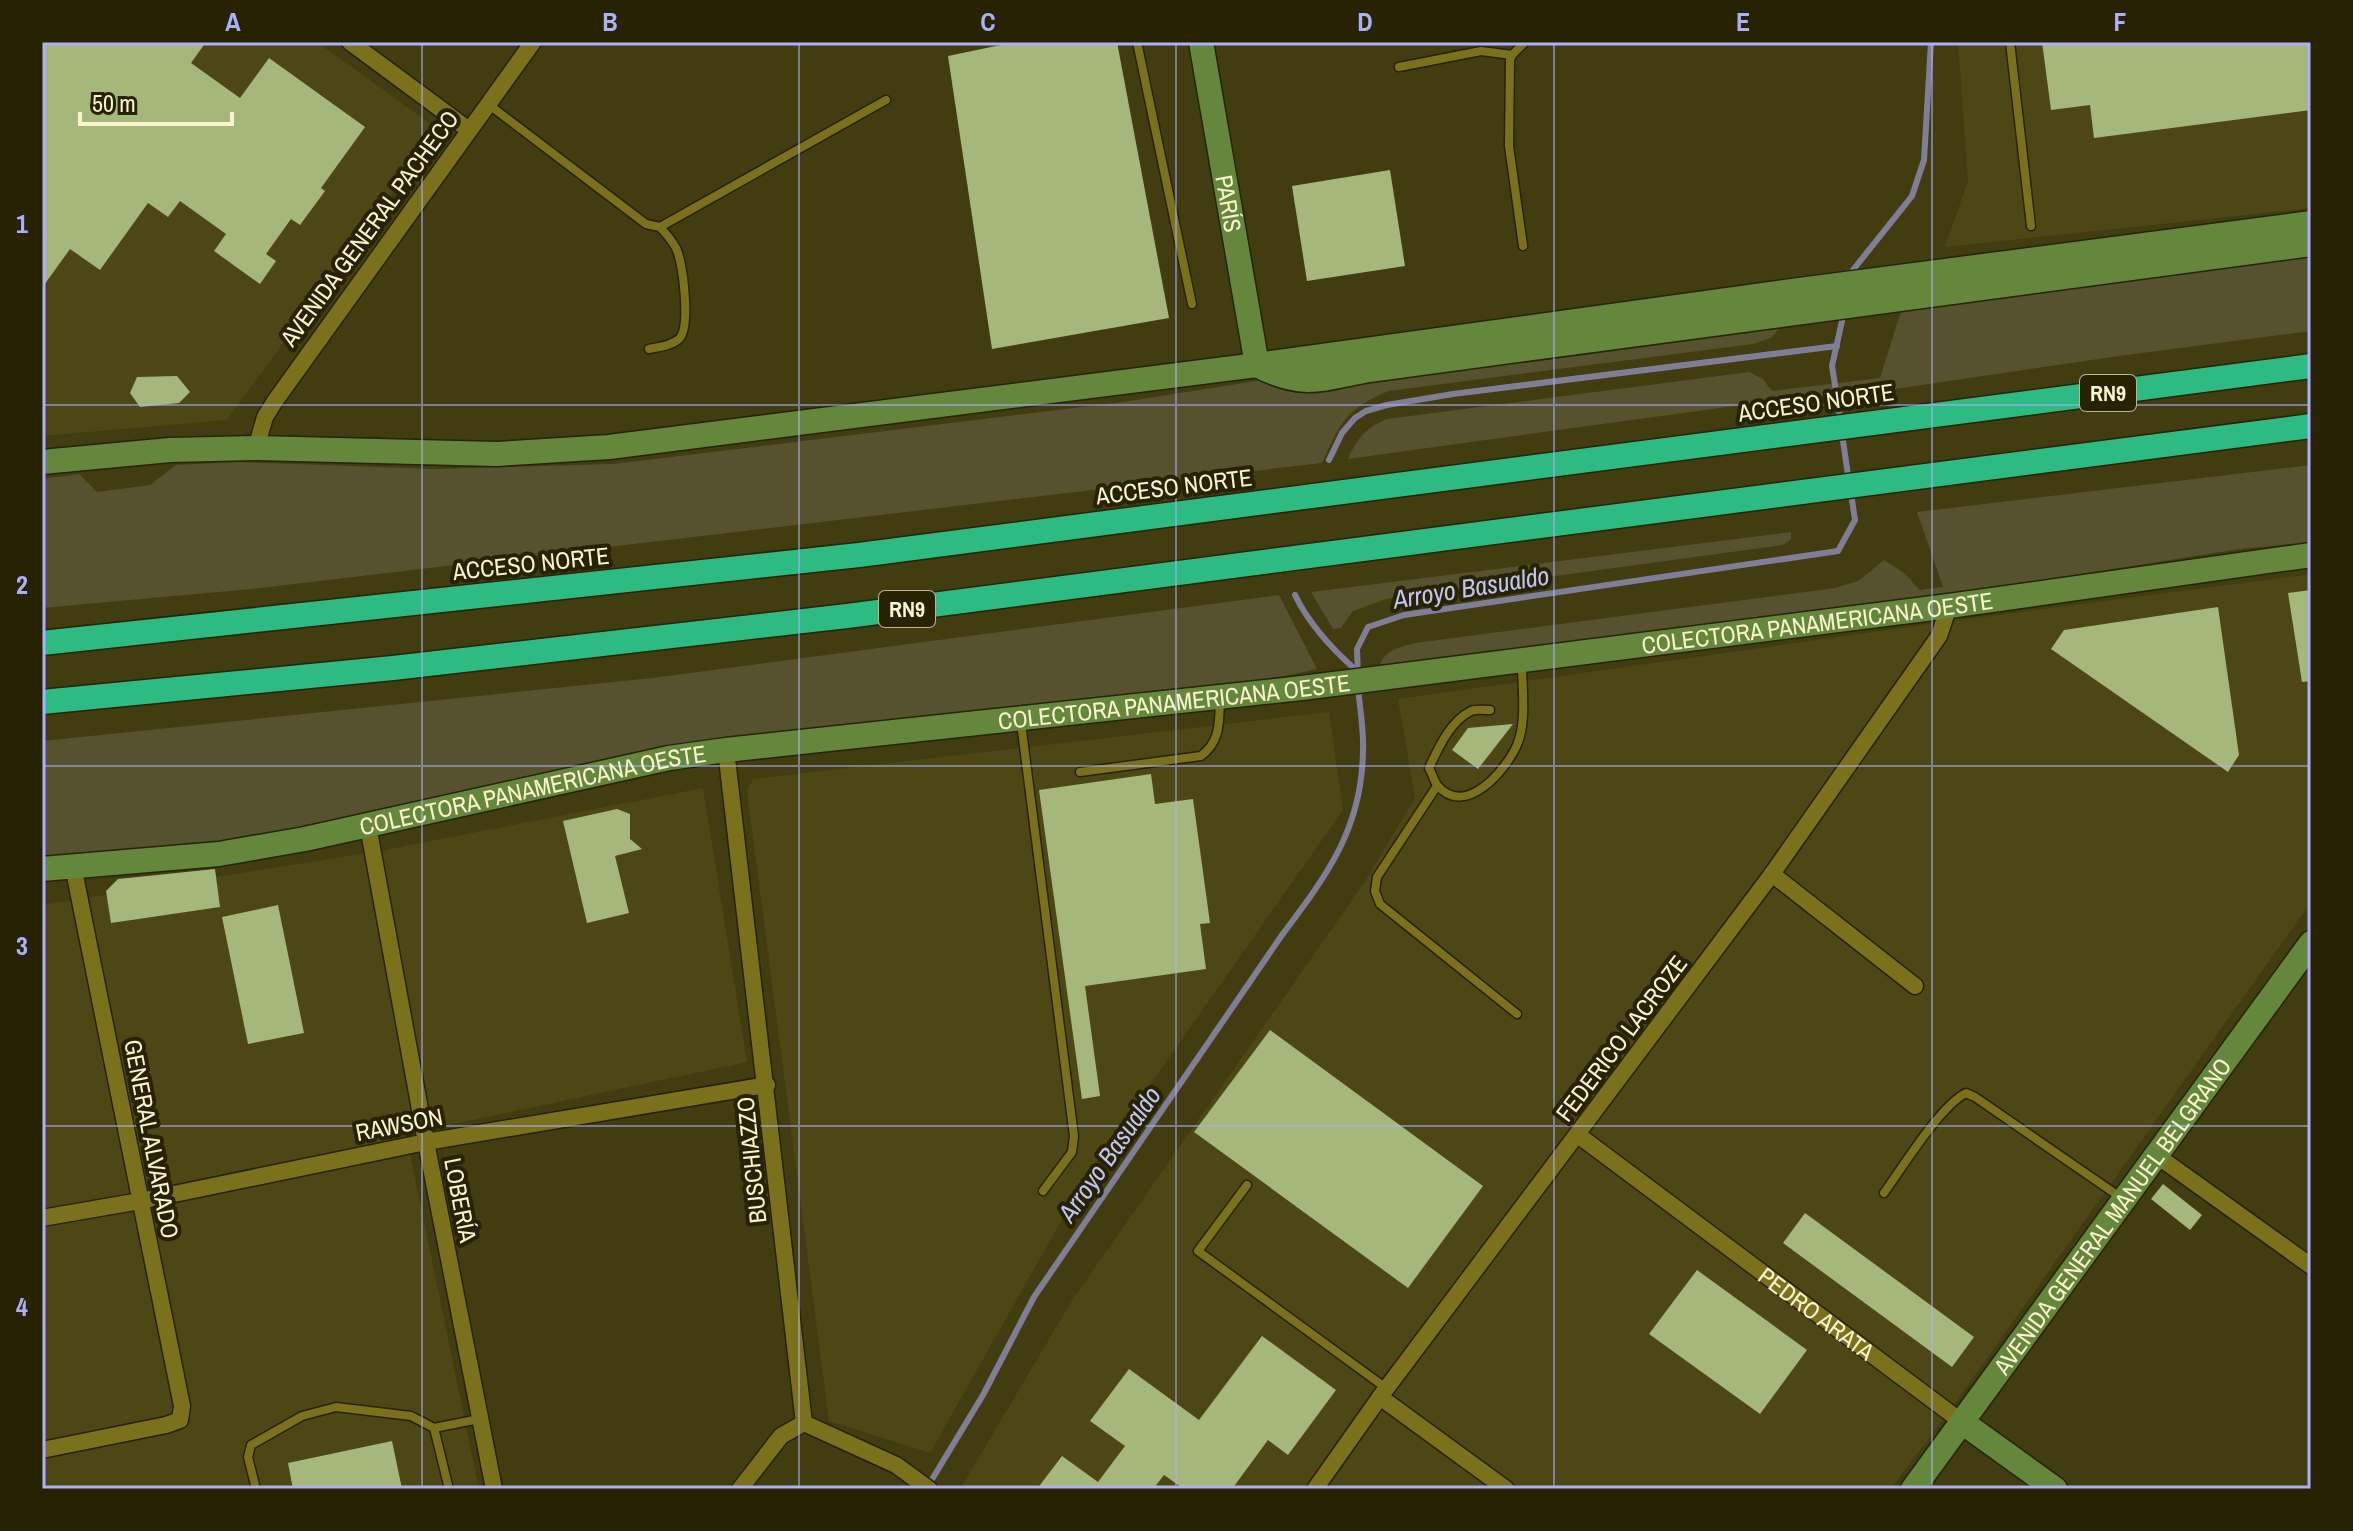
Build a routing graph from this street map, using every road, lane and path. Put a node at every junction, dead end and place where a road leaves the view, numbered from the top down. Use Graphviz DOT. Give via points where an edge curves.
graph roads {
  1 [pos="350,42"];
  2 [pos="533,42"];
  3 [pos="1137,42"];
  4 [pos="1201,42"];
  5 [pos="1525,42"];
  6 [pos="2010,42"];
  7 [pos="1512,55"];
  8 [pos="1399,67"];
  9 [pos="886,100"];
  10 [pos="488,104"];
  11 [pos="469,130"];
  12 [pos="2311,223"];
  13 [pos="2031,226"];
  14 [pos="660,227"];
  15 [pos="2311,244"];
  16 [pos="1523,246"];
  17 [pos="1921,286"];
  18 [pos="1192,304"];
  19 [pos="649,349"];
  20 [pos="1257,365"];
  21 [pos="2311,366"];
  22 [pos="2311,426"];
  23 [pos="256,448"];
  24 [pos="42,462"];
  25 [pos="2311,555"];
  26 [pos="1949,606"];
  27 [pos="42,643"];
  28 [pos="1521,659"];
  29 [pos="1220,697"];
  30 [pos="42,702"];
  31 [pos="1490,710"];
  32 [pos="1020,718"];
  33 [pos="726,750"];
  34 [pos="1080,772"];
  35 [pos="1437,786"];
  36 [pos="368,826"];
  37 [pos="73,866"];
  38 [pos="42,869"];
  39 [pos="1772,874"];
  40 [pos="2311,943"];
  41 [pos="1915,986"];
  42 [pos="1517,1014"];
  43 [pos="767,1085"];
  44 [pos="1578,1135"];
  45 [pos="426,1142"];
  46 [pos="2156,1155"];
  47 [pos="1247,1185"];
  48 [pos="1043,1191"];
  49 [pos="1884,1193"];
  50 [pos="2123,1199"];
  51 [pos="140,1201"];
  52 [pos="42,1218"];
  53 [pos="2311,1266"];
  54 [pos="1383,1393"];
  55 [pos="479,1419"];
  56 [pos="1962,1422"];
  57 [pos="804,1423"];
  58 [pos="434,1428"];
  59 [pos="42,1450"];
  60 [pos="256,1489"];
  61 [pos="449,1489"];
  62 [pos="494,1489"];
  63 [pos="740,1489"];
  64 [pos="929,1489"];
  65 [pos="1315,1489"];
  66 [pos="1506,1489"];
  67 [pos="1913,1489"];
  68 [pos="2055,1489"];
  1 -- 11 [label="street"];
  2 -- 10 [label="street, AVENIDA GENERAL PACHECO"];
  3 -- 18 [label="lane"];
  4 -- 20 [label="street, PARÍS"];
  5 -- 7 [label="lane"];
  6 -- 13 [label="lane"];
  7 -- 8 [label="lane" via="1481,51"];
  7 -- 16 [label="lane" via="1509,146"];
  9 -- 14 [label="lane"];
  10 -- 11 [label="street, AVENIDA GENERAL PACHECO"];
  10 -- 14 [label="lane" via="646,224"];
  11 -- 23 [label="street, AVENIDA GENERAL PACHECO" via="275,401"];
  12 -- 17 [label="street"];
  14 -- 19 [label="lane" via="679,254 685,330 678,340"];
  15 -- 17 [label="street"];
  17 -- 20 [label="street"];
  20 -- 23 [label="street" via="609,447 497,454"];
  21 -- 27 [label="highway, ACCESO NORTE / RN9" via="859,555"];
  22 -- 30 [label="highway, RN9" via="847,616"];
  23 -- 24 [label="street"];
  25 -- 26 [label="street, COLECTORA PANAMERICANA OESTE"];
  26 -- 28 [label="street, COLECTORA PANAMERICANA OESTE"];
  26 -- 39 [label="street, FEDERICO LACROZE" via="1939,636"];
  28 -- 29 [label="street, COLECTORA PANAMERICANA OESTE"];
  28 -- 35 [label="lane" via="1518,744 1498,775 1491,785 1467,796"];
  29 -- 32 [label="street, COLECTORA PANAMERICANA OESTE"];
  29 -- 34 [label="lane" via="1218,737 1201,756"];
  31 -- 35 [label="lane" via="1473,710 1440,745 1429,768"];
  32 -- 33 [label="street, COLECTORA PANAMERICANA OESTE"];
  32 -- 48 [label="lane" via="1074,1136 1072,1152"];
  33 -- 36 [label="street, COLECTORA PANAMERICANA OESTE" via="669,758"];
  33 -- 43 [label="street, BUSCHIAZZO"];
  35 -- 42 [label="lane" via="1377,877 1375,891 1380,904"];
  36 -- 37 [label="street, COLECTORA PANAMERICANA OESTE" via="219,854"];
  36 -- 45 [label="street, LOBERÍA"];
  37 -- 38 [label="street, COLECTORA PANAMERICANA OESTE"];
  37 -- 51 [label="street, GENERAL ALVARADO"];
  39 -- 41 [label="street"];
  39 -- 44 [label="street, FEDERICO LACROZE"];
  40 -- 46 [label="street, AVENIDA GENERAL MANUEL BELGRANO"];
  43 -- 45 [label="street, RAWSON"];
  43 -- 57 [label="street, BUSCHIAZZO"];
  44 -- 54 [label="street, FEDERICO LACROZE"];
  44 -- 56 [label="street, PEDRO ARATA"];
  45 -- 51 [label="street, RAWSON"];
  45 -- 55 [label="street, LOBERÍA"];
  46 -- 50 [label="street, AVENIDA GENERAL MANUEL BELGRANO"];
  46 -- 53 [label="street"];
  47 -- 54 [label="lane" via="1198,1251"];
  49 -- 50 [label="lane" via="1934,1125 1966,1093"];
  50 -- 56 [label="street, AVENIDA GENERAL MANUEL BELGRANO"];
  51 -- 52 [label="street, RAWSON"];
  51 -- 59 [label="street, GENERAL ALVARADO" via="182,1406 180,1420"];
  54 -- 65 [label="street, FEDERICO LACROZE"];
  54 -- 66 [label="street"];
  55 -- 58 [label="lane"];
  55 -- 62 [label="street, LOBERÍA"];
  56 -- 67 [label="street, AVENIDA GENERAL MANUEL BELGRANO"];
  56 -- 68 [label="street, PEDRO ARATA"];
  57 -- 63 [label="street" via="781,1436"];
  57 -- 64 [label="street" via="896,1465"];
  58 -- 60 [label="lane" via="411,1416 336,1407 302,1416 251,1445 248,1457"];
  58 -- 61 [label="lane"];
}
